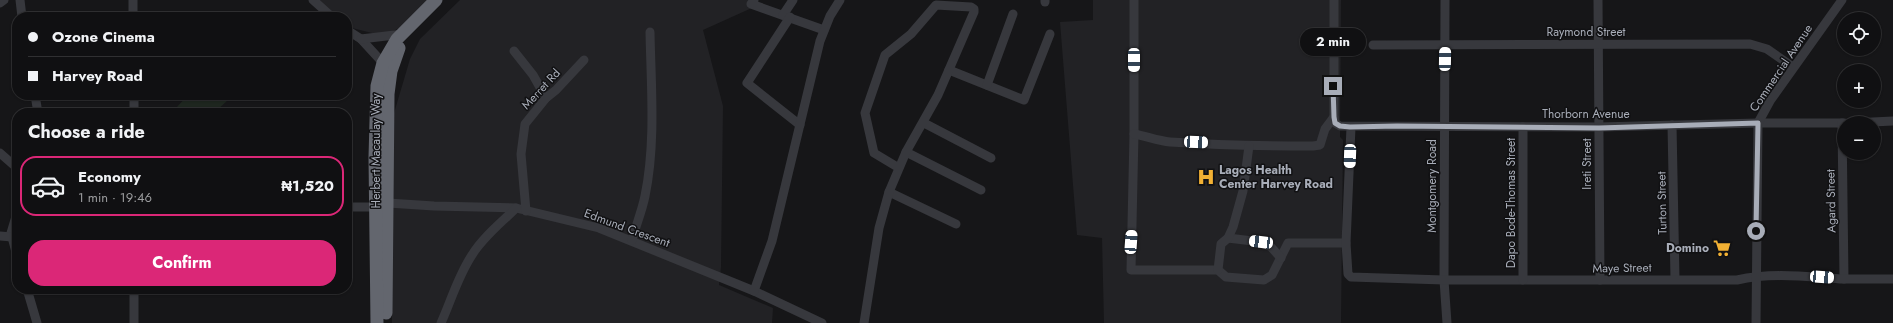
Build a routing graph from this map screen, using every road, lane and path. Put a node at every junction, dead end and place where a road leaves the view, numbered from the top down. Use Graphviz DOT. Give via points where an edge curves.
graph roads {
  1 [pos="4,0"];
  2 [pos="20,0"];
  3 [pos="133,0"];
  4 [pos="313,0"];
  5 [pos="436,0"];
  6 [pos="444,0"];
  7 [pos="754,0"];
  8 [pos="793,0"];
  9 [pos="840,0"];
  10 [pos="1134,0"];
  11 [pos="1334,0"];
  12 [pos="1445,0"];
  13 [pos="1598,0"];
  14 [pos="1842,0"];
  15 [pos="0,3"];
  16 [pos="21,12"];
  17 [pos="133,12"];
  18 [pos="326,12"];
  19 [pos="1013,14"];
  20 [pos="786,16"];
  21 [pos="824,30"];
  22 [pos="650,32"];
  23 [pos="352,33"];
  24 [pos="403,34"];
  25 [pos="1050,34"];
  26 [pos="361,39"];
  27 [pos="1598,44"];
  28 [pos="1373,45"];
  29 [pos="1445,45"];
  30 [pos="514,51"];
  31 [pos="584,60"];
  32 [pos="383,63"];
  33 [pos="1793,67"];
  34 [pos="949,70"];
  35 [pos="987,85"];
  36 [pos="546,98"];
  37 [pos="1334,117"];
  38 [pos="1893,121"];
  39 [pos="1881,122"];
  40 [pos="924,123"];
  41 [pos="1758,123"];
  42 [pos="1837,123"];
  43 [pos="800,125"];
  44 [pos="1672,125"];
  45 [pos="1350,127"];
  46 [pos="1444,127"];
  47 [pos="1523,127"];
  48 [pos="1599,128"];
  49 [pos="1134,134"];
  50 [pos="1249,146"];
  51 [pos="906,152"];
  52 [pos="0,153"];
  53 [pos="991,158"];
  54 [pos="1843,160"];
  55 [pos="12,164"];
  56 [pos="898,168"];
  57 [pos="980,190"];
  58 [pos="889,192"];
  59 [pos="382,205"];
  60 [pos="352,207"];
  61 [pos="516,208"];
  62 [pos="526,210"];
  63 [pos="956,224"];
  64 [pos="0,236"];
  65 [pos="12,237"];
  66 [pos="1228,238"];
  67 [pos="632,240"];
  68 [pos="1346,243"];
  69 [pos="1281,258"];
  70 [pos="1218,270"];
  71 [pos="1756,276"];
  72 [pos="1676,279"];
  73 [pos="1844,279"];
  74 [pos="1893,279"];
  75 [pos="1444,280"];
  76 [pos="1523,280"];
  77 [pos="1600,280"];
  78 [pos="754,291"];
  79 [pos="28,294"];
  80 [pos="134,294"];
  81 [pos="37,323"];
  82 [pos="134,323"];
  83 [pos="378,323"];
  84 [pos="386,323"];
  85 [pos="441,323"];
  86 [pos="822,323"];
  87 [pos="864,323"];
  88 [pos="1447,323"];
  89 [pos="1756,323"];
  1 -- 15 [label="street"];
  2 -- 16 [label="street"];
  3 -- 17 [label="street"];
  4 -- 18 [label="street"];
  5 -- 24 [label="highway, Herbert Macaulay Way"];
  6 -- 59 [label="highway, Herbert Macaulay Way" via="406,37 394,61 388,94"];
  7 -- 20 [label="street" via="751,4"];
  8 -- 20 [label="street"];
  9 -- 21 [label="street"];
  10 -- 49 [label="street"];
  11 -- 37 [label="street"];
  12 -- 29 [label="street, Montgomery Road"];
  13 -- 27 [label="street, Ireti Street"];
  14 -- 33 [label="street, Commercial Avenue"];
  19 -- 35 [label="street"];
  20 -- 21 [label="street"];
  20 -- 43 [label="street" via="747,83"];
  21 -- 43 [label="street"];
  22 -- 67 [label="street" via="651,132 648,175"];
  23 -- 26 [label="street"];
  24 -- 26 [label="street"];
  24 -- 32 [label="highway, Herbert Macaulay Way" via="397,39"];
  25 -- 35 [label="street" via="1024,100"];
  26 -- 32 [label="street"];
  27 -- 29 [label="street, Raymond Street"];
  27 -- 33 [label="street, Raymond Street" via="1750,44 1767,49"];
  27 -- 48 [label="street, Ireti Street"];
  28 -- 29 [label="street, Raymond Street"];
  29 -- 46 [label="street, Montgomery Road"];
  30 -- 36 [label="street" via="533,75"];
  31 -- 36 [label="street, Merret Rd"];
  32 -- 59 [label="highway, Herbert Macaulay Way" via="376,86 375,109"];
  33 -- 41 [label="street, Commercial Avenue"];
  34 -- 35 [label="street"];
  34 -- 40 [label="street"];
  34 -- 56 [label="street" via="974,9 936,5 911,34 885,55 865,109 874,154"];
  36 -- 62 [label="street, Merret Rd" via="525,124 522,138"];
  37 -- 45 [label="street, Thorborn Avenue" via="1335,123"];
  37 -- 50 [label="street" via="1320,145"];
  38 -- 39 [label="street"];
  40 -- 51 [label="street"];
  40 -- 53 [label="street"];
  41 -- 42 [label="street, Thorborn Avenue"];
  41 -- 44 [label="street, Thorborn Avenue"];
  41 -- 71 [label="street, Commercial Avenue"];
  43 -- 78 [label="street" via="772,241"];
  44 -- 48 [label="street, Thorborn Avenue"];
  44 -- 72 [label="street, Turton Street"];
  45 -- 46 [label="street, Thorborn Avenue"];
  45 -- 68 [label="street"];
  46 -- 47 [label="street, Thorborn Avenue"];
  46 -- 75 [label="street, Montgomery Road"];
  47 -- 48 [label="street, Thorborn Avenue"];
  47 -- 76 [label="street, Dapo Bode-Thomas Street"];
  48 -- 77 [label="street, Ireti Street"];
  49 -- 50 [label="street" via="1170,142"];
  49 -- 70 [label="street" via="1131,270"];
  50 -- 66 [label="street" via="1243,191"];
  51 -- 56 [label="street"];
  51 -- 57 [label="street"];
  52 -- 55 [label="street"];
  54 -- 73 [label="street, Agard Street"];
  56 -- 58 [label="street"];
  58 -- 63 [label="street"];
  58 -- 87 [label="street" via="879,228"];
  59 -- 60 [label="street, Edmund Crescent"];
  59 -- 61 [label="street, Edmund Crescent"];
  59 -- 83 [label="highway, Herbert Macaulay Way"];
  59 -- 84 [label="highway, Herbert Macaulay Way"];
  61 -- 62 [label="street, Edmund Crescent"];
  61 -- 85 [label="street" via="472,254"];
  62 -- 67 [label="street, Edmund Crescent" via="599,228"];
  64 -- 65 [label="street"];
  66 -- 69 [label="street" via="1261,242"];
  66 -- 70 [label="street" via="1221,244"];
  67 -- 78 [label="street, Edmund Crescent"];
  68 -- 69 [label="street" via="1288,243"];
  68 -- 75 [label="street, Maye Street" via="1348,274 1351,277"];
  69 -- 70 [label="street" via="1272,275 1264,280 1226,277"];
  71 -- 72 [label="street, Maye Street" via="1737,280"];
  71 -- 73 [label="street, Maye Street"];
  71 -- 89 [label="street, Commercial Avenue"];
  72 -- 77 [label="street, Maye Street"];
  73 -- 74 [label="street, Maye Street"];
  75 -- 76 [label="street, Maye Street"];
  75 -- 88 [label="street, Montgomery Road"];
  76 -- 77 [label="street, Maye Street"];
  78 -- 86 [label="street, Edmund Crescent"];
  79 -- 81 [label="street"];
  80 -- 82 [label="street"];
}
